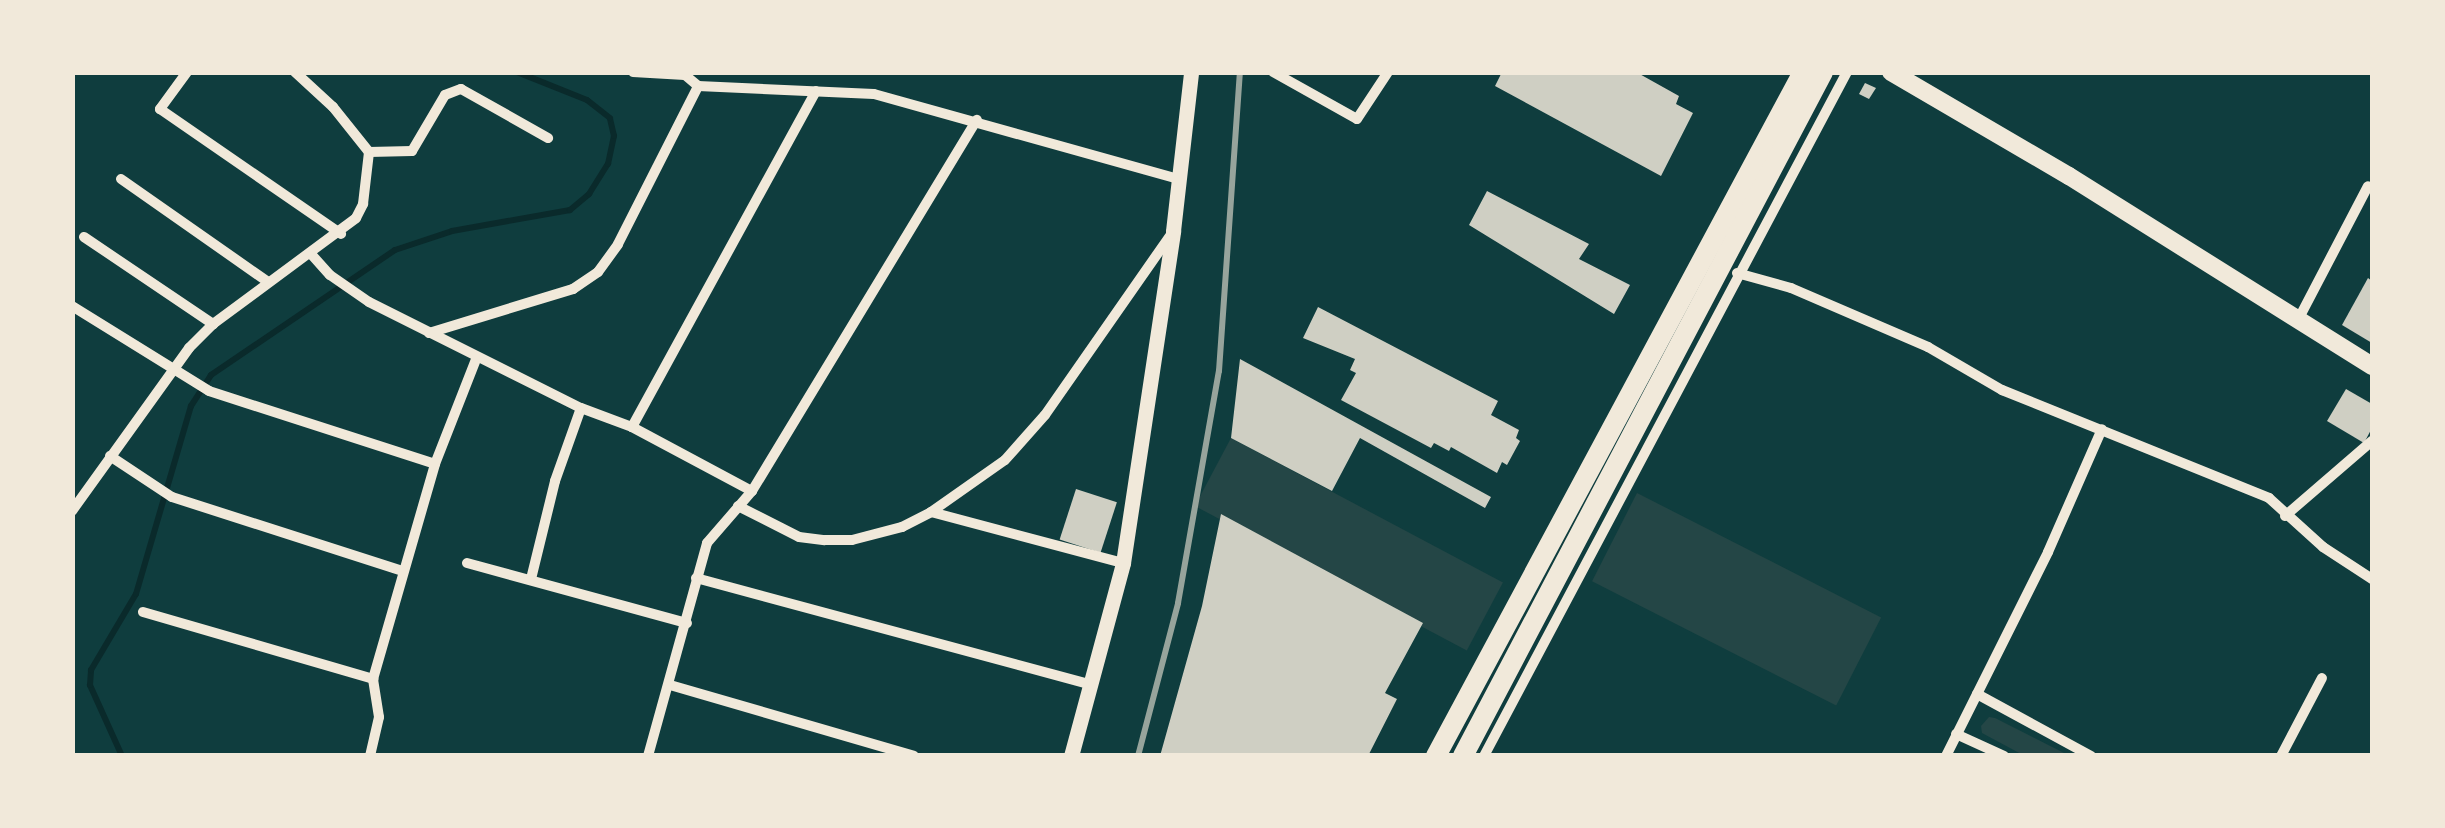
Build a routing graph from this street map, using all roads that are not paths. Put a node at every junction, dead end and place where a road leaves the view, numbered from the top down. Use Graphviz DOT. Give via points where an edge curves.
graph roads {
  1 [pos="187,72"];
  2 [pos="295,72"];
  3 [pos="633,72"];
  4 [pos="1191,72"];
  5 [pos="1273,72"];
  6 [pos="1388,72"];
  7 [pos="1803,72"];
  8 [pos="1823,72"];
  9 [pos="1847,72"];
  10 [pos="1891,72"];
  11 [pos="698,86"];
  12 [pos="816,91"];
  13 [pos="977,120"];
  14 [pos="548,138"];
  15 [pos="368,152"];
  16 [pos="121,179"];
  17 [pos="1179,179"];
  18 [pos="2368,186"];
  19 [pos="1172,232"];
  20 [pos="342,234"];
  21 [pos="84,237"];
  22 [pos="1743,243"];
  23 [pos="311,254"];
  24 [pos="1729,269"];
  25 [pos="268,282"];
  26 [pos="72,306"];
  27 [pos="2298,321"];
  28 [pos="213,324"];
  29 [pos="429,333"];
  30 [pos="477,358"];
  31 [pos="2372,366"];
  32 [pos="172,367"];
  33 [pos="581,408"];
  34 [pos="632,428"];
  35 [pos="2102,429"];
  36 [pos="2372,441"];
  37 [pos="110,456"];
  38 [pos="435,464"];
  39 [pos="752,491"];
  40 [pos="738,506"];
  41 [pos="72,511"];
  42 [pos="931,512"];
  43 [pos="2286,516"];
  44 [pos="467,563"];
  45 [pos="1123,563"];
  46 [pos="404,571"];
  47 [pos="696,578"];
  48 [pos="531,579"];
  49 [pos="2372,579"];
  50 [pos="143,612"];
  51 [pos="688,623"];
  52 [pos="2322,678"];
  53 [pos="373,679"];
  54 [pos="1092,684"];
  55 [pos="670,685"];
  56 [pos="1977,694"];
  57 [pos="1467,698"];
  58 [pos="1495,714"];
  59 [pos="1956,734"];
  60 [pos="370,756"];
  61 [pos="648,756"];
  62 [pos="914,756"];
  63 [pos="1071,756"];
  64 [pos="1436,756"];
  65 [pos="1463,756"];
  66 [pos="1484,756"];
  67 [pos="1946,756"];
  68 [pos="2004,756"];
  69 [pos="2091,756"];
  70 [pos="2281,756"];
  1 -- 20 [label="street" via="160,109"];
  2 -- 15 [label="street"];
  3 -- 11 [label="street" via="684,76"];
  4 -- 17 [label="street"];
  5 -- 6 [label="street" via="1357,119"];
  7 -- 57 [label="main road"];
  8 -- 22 [label="main road"];
  9 -- 22 [label="street"];
  10 -- 27 [label="main road"];
  11 -- 12 [label="street"];
  11 -- 29 [label="street" via="634,216 598,272 572,289"];
  12 -- 13 [label="street" via="874,94"];
  12 -- 34 [label="street"];
  13 -- 17 [label="street"];
  13 -- 39 [label="street"];
  14 -- 15 [label="street" via="461,90 445,95 412,151"];
  15 -- 20 [label="street" via="364,204"];
  16 -- 25 [label="street"];
  17 -- 19 [label="street"];
  18 -- 27 [label="street"];
  19 -- 42 [label="street" via="1045,415 1005,460"];
  19 -- 45 [label="street"];
  20 -- 23 [label="street"];
  21 -- 28 [label="street"];
  22 -- 24 [label="main road"];
  23 -- 25 [label="street"];
  23 -- 29 [label="street" via="352,293"];
  24 -- 35 [label="street" via="1791,288 1928,348 2002,390"];
  24 -- 58 [label="main road"];
  25 -- 28 [label="street"];
  26 -- 32 [label="street"];
  27 -- 31 [label="main road"];
  28 -- 32 [label="street"];
  29 -- 30 [label="street"];
  30 -- 33 [label="street"];
  30 -- 38 [label="street"];
  32 -- 37 [label="street"];
  32 -- 38 [label="street" via="208,391"];
  33 -- 34 [label="street"];
  33 -- 48 [label="street" via="554,481"];
  34 -- 39 [label="street"];
  35 -- 43 [label="street" via="2269,498"];
  35 -- 56 [label="street"];
  36 -- 43 [label="street"];
  37 -- 41 [label="street"];
  37 -- 46 [label="street" via="172,497"];
  38 -- 46 [label="street"];
  39 -- 40 [label="street"];
  40 -- 42 [label="street" via="799,537 825,540 852,540"];
  40 -- 47 [label="street" via="707,542"];
  42 -- 45 [label="street"];
  43 -- 49 [label="street"];
  44 -- 48 [label="street"];
  45 -- 54 [label="street"];
  46 -- 53 [label="street"];
  47 -- 51 [label="street"];
  47 -- 54 [label="street"];
  48 -- 51 [label="street"];
  50 -- 53 [label="street"];
  51 -- 55 [label="street"];
  52 -- 70 [label="street"];
  53 -- 60 [label="street" via="379,717"];
  54 -- 63 [label="street"];
  55 -- 61 [label="street"];
  55 -- 62 [label="street"];
  56 -- 59 [label="street"];
  56 -- 69 [label="street"];
  57 -- 58 [label="main road"];
  57 -- 64 [label="main road"];
  58 -- 65 [label="main road"];
  58 -- 66 [label="street"];
  59 -- 67 [label="street"];
  59 -- 68 [label="street"];
}
